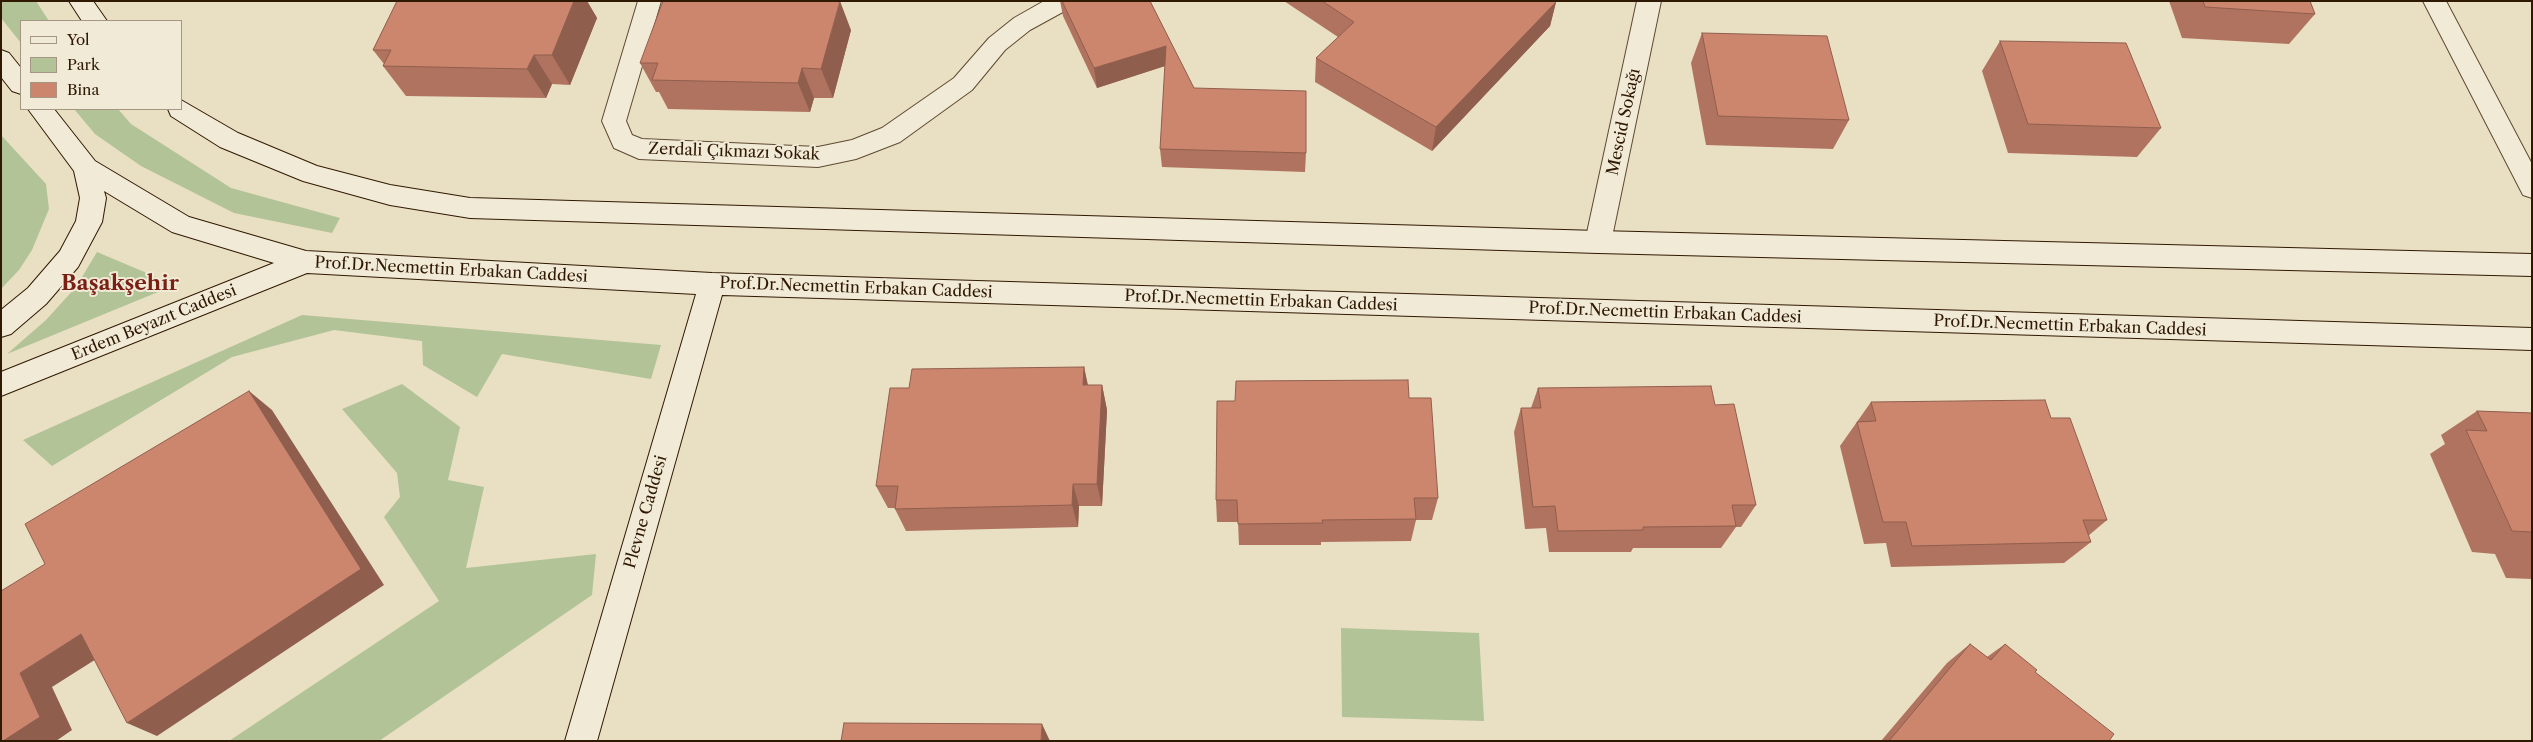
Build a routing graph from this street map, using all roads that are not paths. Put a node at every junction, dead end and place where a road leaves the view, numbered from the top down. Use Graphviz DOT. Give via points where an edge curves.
graph roads {
  1 [pos="80,1"];
  2 [pos="650,1"];
  3 [pos="1064,1"];
  4 [pos="1649,1"];
  5 [pos="2434,1"];
  6 [pos="94,20"];
  7 [pos="1,59"];
  8 [pos="20,84"];
  9 [pos="41,110"];
  10 [pos="182,110"];
  11 [pos="86,168"];
  12 [pos="2532,188"];
  13 [pos="1598,242"];
  14 [pos="306,262"];
  15 [pos="2532,265"];
  16 [pos="712,284"];
  17 [pos="1,326"];
  18 [pos="2532,339"];
  19 [pos="1,384"];
  20 [pos="581,741"];
  1 -- 6 [label="main road"];
  2 -- 3 [label="main road, Zerdali Çıkmazı Sokak" via="614,121 623,141 639,149 818,157 856,149 891,135 963,84 997,44 1022,24"];
  4 -- 13 [label="main road, Mescid Sokağı"];
  5 -- 12 [label="main road"];
  7 -- 8 [label="main road"];
  9 -- 11 [label="main road, Prof.Dr.Necmettin Erbakan Caddesi"];
  10 -- 13 [label="main road" via="229,140 312,174 390,195 470,208"];
  11 -- 14 [label="main road, Prof.Dr.Necmettin Erbakan Caddesi" via="181,225"];
  11 -- 17 [label="main road" via="93,198 89,222 69,259 37,296"];
  13 -- 15 [label="main road"];
  14 -- 16 [label="main road, Prof.Dr.Necmettin Erbakan Caddesi"];
  14 -- 19 [label="main road, Erdem Beyazıt Caddesi"];
  16 -- 18 [label="main road, Prof.Dr.Necmettin Erbakan Caddesi"];
  16 -- 20 [label="main road, Plevne Caddesi"];
}
